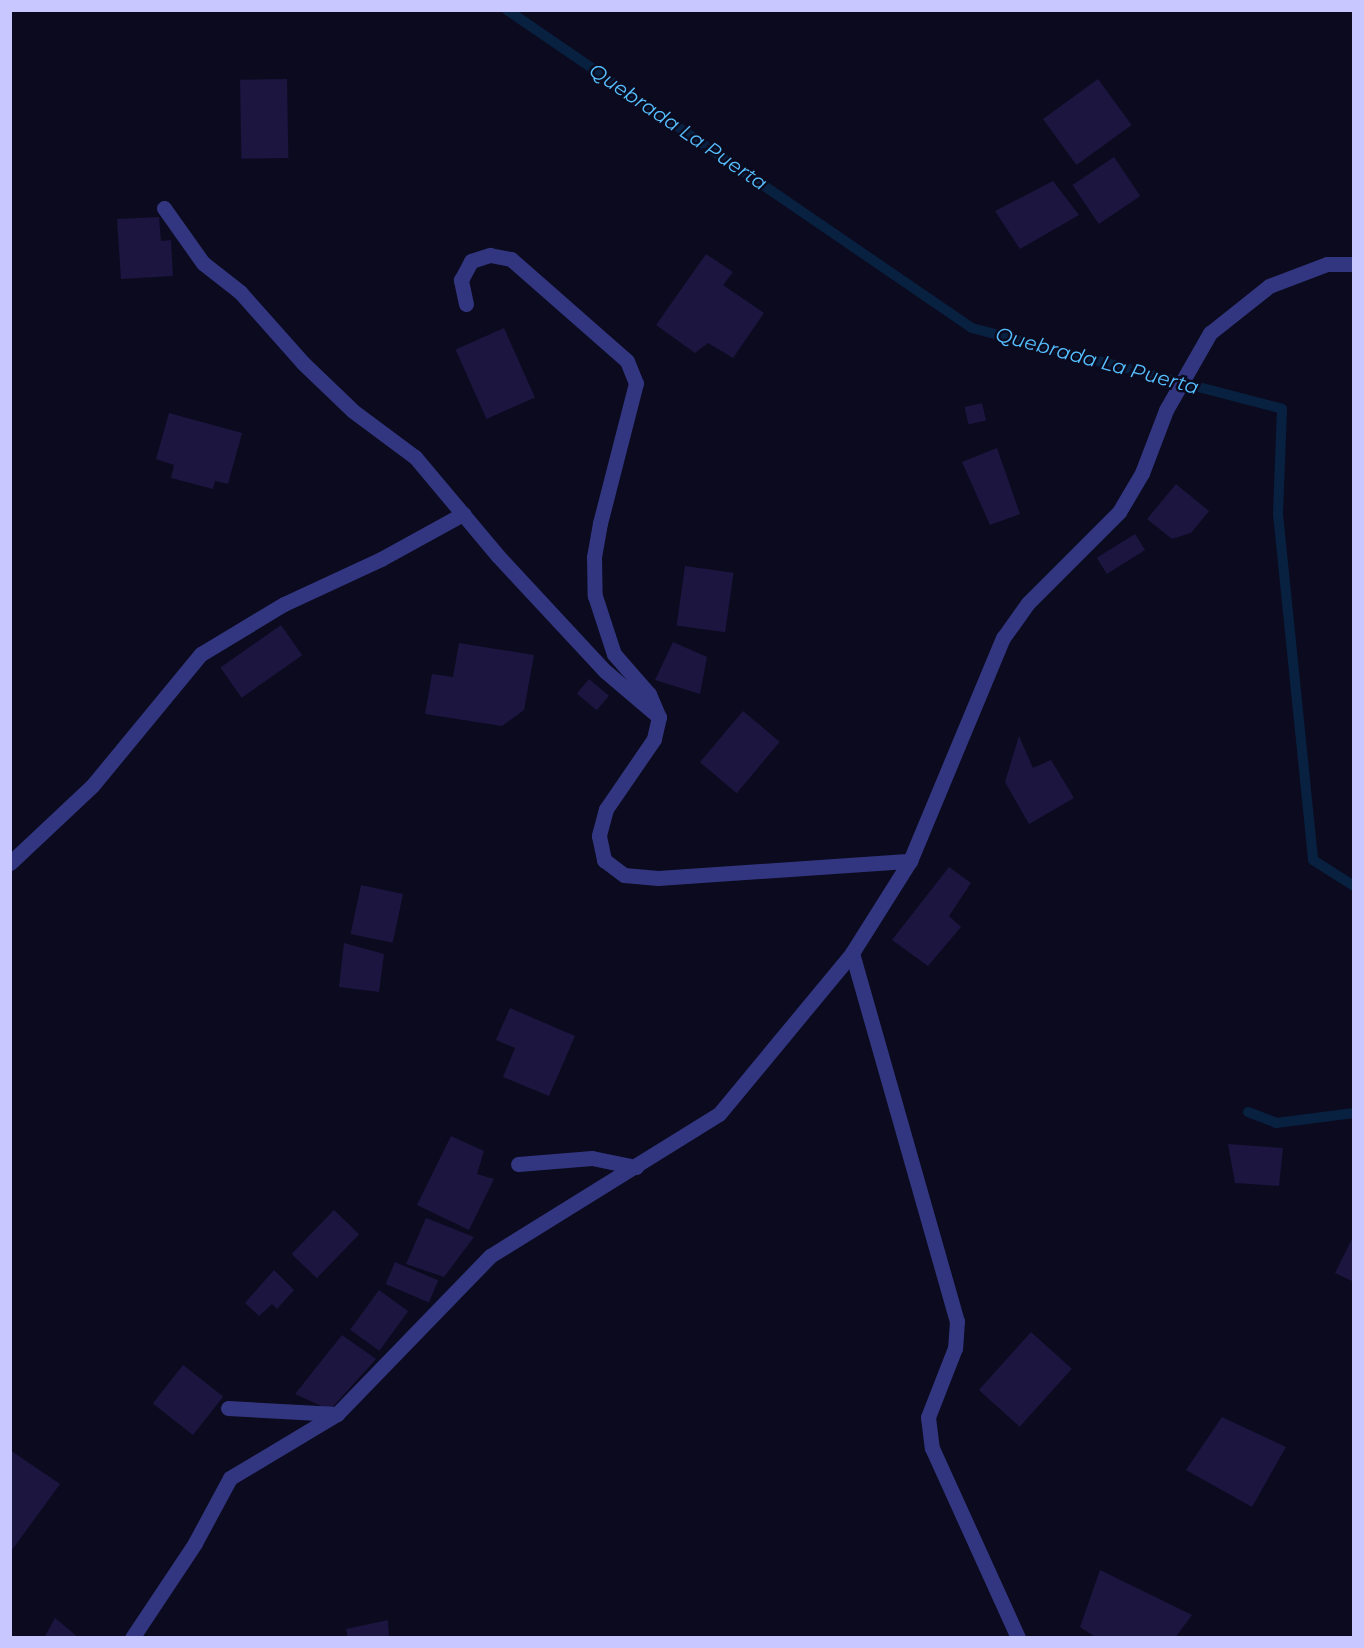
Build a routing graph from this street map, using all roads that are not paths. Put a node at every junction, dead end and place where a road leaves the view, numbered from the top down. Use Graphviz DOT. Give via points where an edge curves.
graph roads {
  1 [pos="164,208"];
  2 [pos="1353,264"];
  3 [pos="466,304"];
  4 [pos="463,514"];
  5 [pos="659,717"];
  6 [pos="910,861"];
  7 [pos="10,863"];
  8 [pos="852,953"];
  9 [pos="518,1164"];
  10 [pos="636,1167"];
  11 [pos="228,1408"];
  12 [pos="337,1414"];
  13 [pos="132,1638"];
  14 [pos="1017,1638"];
  1 -- 4 [label="street" via="203,263 240,292 303,363 353,411 415,457"];
  2 -- 6 [label="street" via="1327,264 1269,286 1210,333 1166,410 1142,474 1119,512 1028,603 1003,638"];
  3 -- 5 [label="street" via="461,280 471,261 490,255 511,259 627,361 636,383 600,522 594,557 595,596 614,654 649,694"];
  4 -- 5 [label="street" via="605,671"];
  4 -- 7 [label="street" via="381,559 284,604 201,654 92,786"];
  5 -- 6 [label="street" via="654,739 606,809 598,836 604,860 624,875 658,878"];
  6 -- 8 [label="street"];
  8 -- 10 [label="street" via="719,1114"];
  8 -- 14 [label="street" via="957,1321 955,1348 928,1416 932,1448"];
  9 -- 10 [label="street" via="592,1158"];
  10 -- 12 [label="street" via="490,1256"];
  11 -- 12 [label="street"];
  12 -- 13 [label="street" via="230,1478 195,1543"];
}
